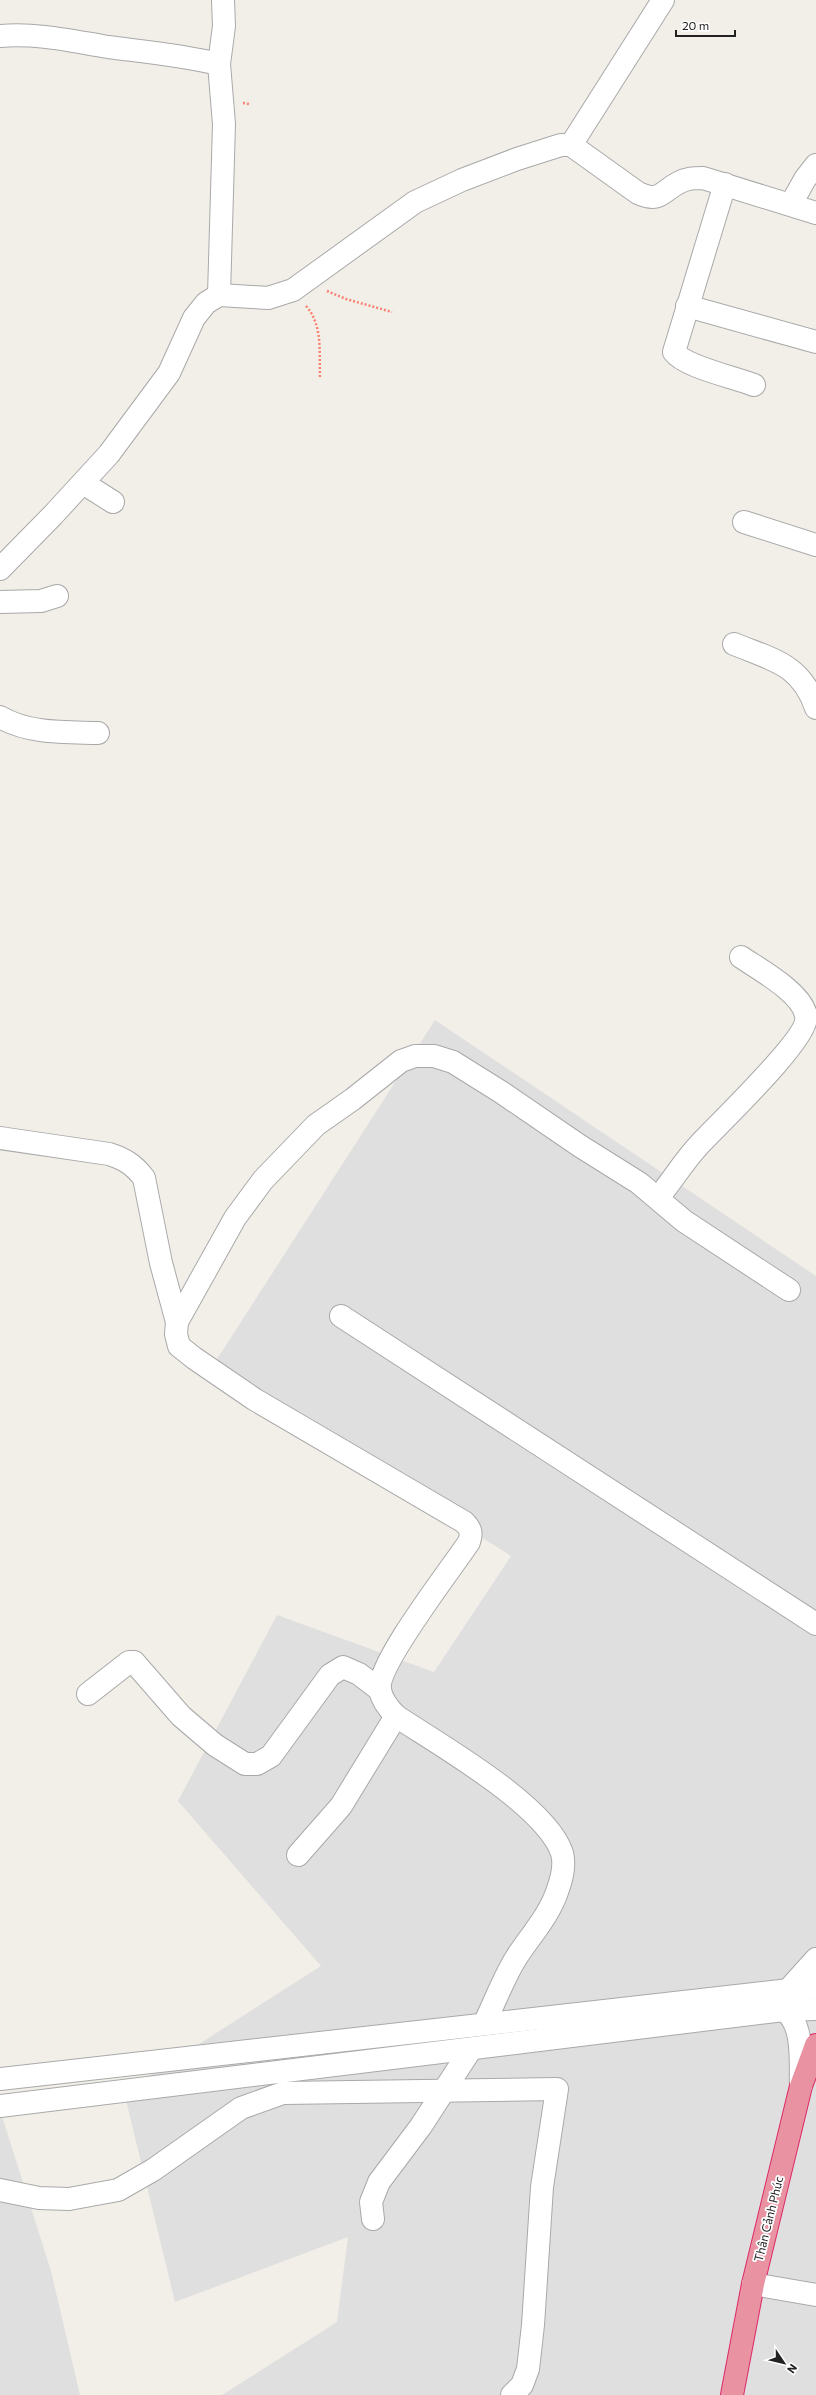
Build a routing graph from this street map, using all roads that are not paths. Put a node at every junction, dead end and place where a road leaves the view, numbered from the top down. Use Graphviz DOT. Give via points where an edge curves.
graph roads {
  1 [pos="223,0"];
  2 [pos="663,0"];
  3 [pos="0,36"];
  4 [pos="220,64"];
  5 [pos="571,146"];
  6 [pos="816,165"];
  7 [pos="725,184"];
  8 [pos="791,204"];
  9 [pos="816,212"];
  10 [pos="219,295"];
  11 [pos="687,306"];
  12 [pos="816,342"];
  13 [pos="754,385"];
  14 [pos="83,483"];
  15 [pos="113,502"];
  16 [pos="744,522"];
  17 [pos="816,545"];
  18 [pos="0,569"];
  19 [pos="57,596"];
  20 [pos="0,602"];
  21 [pos="734,644"];
  22 [pos="791,669"];
  23 [pos="816,670"];
  24 [pos="816,708"];
  25 [pos="0,717"];
  26 [pos="98,733"];
  27 [pos="741,957"];
  28 [pos="0,1138"];
  29 [pos="658,1198"];
  30 [pos="789,1290"];
  31 [pos="341,1316"];
  32 [pos="177,1322"];
  33 [pos="816,1624"];
  34 [pos="380,1690"];
  35 [pos="88,1694"];
  36 [pos="396,1716"];
  37 [pos="298,1855"];
  38 [pos="816,1959"];
  39 [pos="816,1987"];
  40 [pos="789,1989"];
  41 [pos="816,2009"];
  42 [pos="784,2010"];
  43 [pos="484,2024"];
  44 [pos="816,2045"];
  45 [pos="471,2049"];
  46 [pos="0,2079"];
  47 [pos="801,2086"];
  48 [pos="443,2092"];
  49 [pos="0,2106"];
  50 [pos="1,2192"];
  51 [pos="373,2219"];
  52 [pos="753,2284"];
  53 [pos="816,2295"];
  54 [pos="512,2395"];
  55 [pos="732,2395"];
  1 -- 4 [label="street" via="224,26"];
  2 -- 5 [label="street"];
  3 -- 4 [label="street" via="28,34 54,37 110,47 178,54"];
  4 -- 10 [label="street" via="224,124"];
  5 -- 7 [label="street" via="647,197 656,197 690,178 704,178"];
  5 -- 10 [label="street" via="561,145 517,159 462,180 415,202 300,286 268,298"];
  6 -- 8 [label="street"];
  7 -- 8 [label="street"];
  7 -- 11 [label="street"];
  8 -- 9 [label="street"];
  10 -- 14 [label="street" via="206,303 194,318 169,373 109,454"];
  11 -- 12 [label="street"];
  11 -- 13 [label="street" via="674,352 678,357"];
  14 -- 15 [label="street"];
  14 -- 18 [label="street"];
  16 -- 17 [label="street"];
  19 -- 20 [label="street" via="41,602"];
  21 -- 22 [label="street"];
  22 -- 23 [label="street"];
  22 -- 24 [label="street" via="804,682"];
  25 -- 26 [label="street" via="34,729"];
  27 -- 29 [label="street" via="791,992 802,1004 807,1016 802,1030 762,1079 698,1146"];
  28 -- 32 [label="street" via="109,1154 136,1166 144,1178 160,1263"];
  29 -- 30 [label="street" via="690,1225"];
  29 -- 32 [label="street" via="452,1062 434,1056 415,1056 401,1061 316,1124 263,1180 235,1218"];
  31 -- 33 [label="street"];
  32 -- 34 [label="street" via="179,1346 194,1358 254,1399 464,1522 470,1528 469,1542 410,1627 383,1673"];
  34 -- 35 [label="street" via="359,1674 343,1667 330,1675 271,1756 257,1764 245,1764 215,1745 181,1716 134,1662 129,1662"];
  34 -- 36 [label="street" via="386,1706"];
  36 -- 37 [label="street" via="341,1806"];
  36 -- 43 [label="street" via="502,1786 549,1832 562,1853 563,1870 558,1890 545,1917 515,1959"];
  38 -- 40 [label="street"];
  39 -- 40 [label="street"];
  40 -- 43 [label="street"];
  41 -- 42 [label="street"];
  42 -- 45 [label="street"];
  42 -- 47 [label="street" via="792,2015 799,2036"];
  43 -- 46 [label="street"];
  44 -- 47 [label="highway, Thân Cảnh Phúc"];
  45 -- 48 [label="street"];
  45 -- 49 [label="street"];
  47 -- 52 [label="highway, Thân Cảnh Phúc"];
  48 -- 50 [label="street" via="283,2093 241,2108 153,2170 118,2190 69,2199 39,2198"];
  48 -- 51 [label="street" via="379,2182 371,2202"];
  48 -- 54 [label="street" via="556,2089 542,2187 528,2369 522,2385"];
  52 -- 53 [label="street"];
  52 -- 55 [label="highway, Thân Cảnh Phúc"];
}
